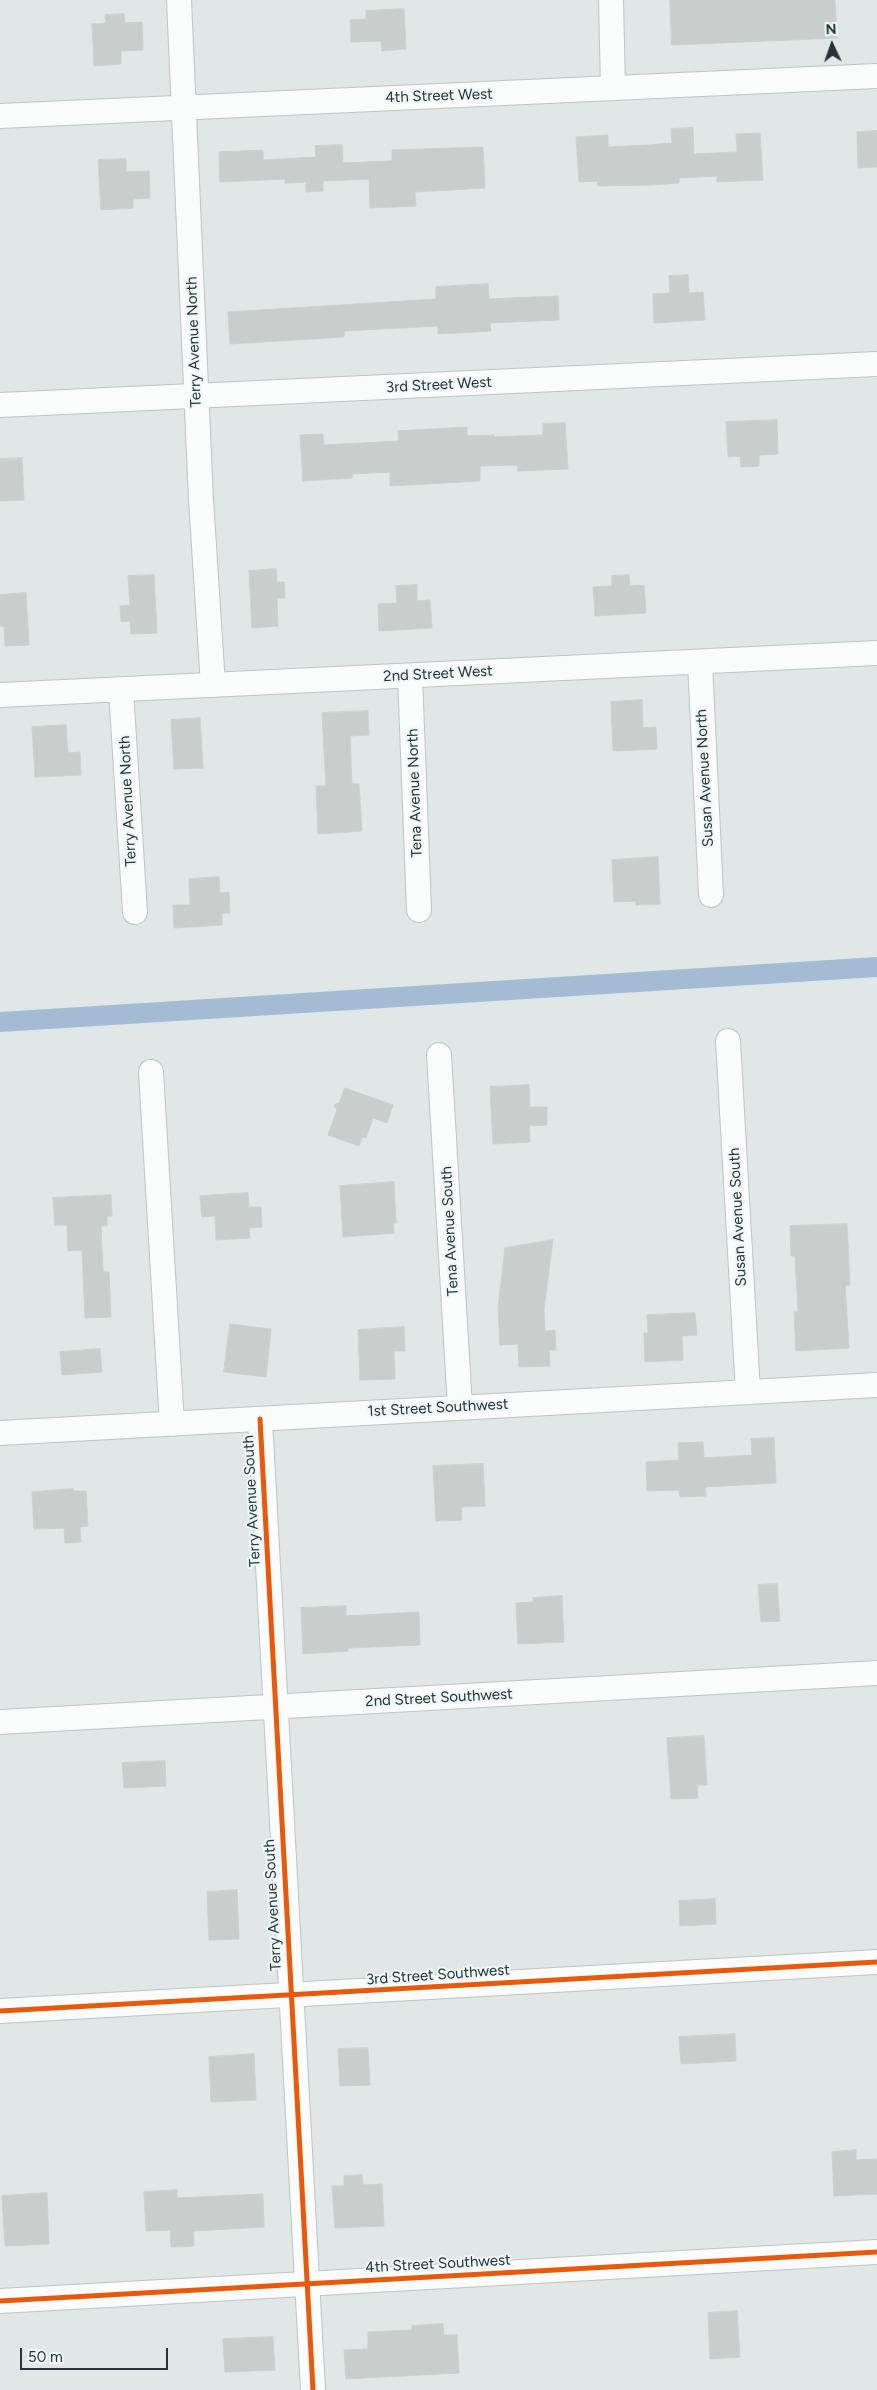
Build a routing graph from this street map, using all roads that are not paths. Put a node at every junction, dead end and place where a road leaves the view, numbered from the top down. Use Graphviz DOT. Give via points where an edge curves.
graph roads {
  1 [pos="178,0"];
  2 [pos="611,0"];
  3 [pos="877,76"];
  4 [pos="613,88"];
  5 [pos="184,107"];
  6 [pos="0,116"];
  7 [pos="877,364"];
  8 [pos="196,396"];
  9 [pos="0,405"];
  10 [pos="877,653"];
  11 [pos="700,662"];
  12 [pos="410,676"];
  13 [pos="213,684"];
  14 [pos="121,690"];
  15 [pos="0,695"];
  16 [pos="711,894"];
  17 [pos="419,910"];
  18 [pos="135,912"];
  19 [pos="728,1041"];
  20 [pos="439,1055"];
  21 [pos="151,1072"];
  22 [pos="877,1385"];
  23 [pos="748,1392"];
  24 [pos="460,1407"];
  25 [pos="260,1419"];
  26 [pos="172,1424"];
  27 [pos="0,1433"];
  28 [pos="877,1673"];
  29 [pos="275,1707"];
  30 [pos="0,1722"];
  31 [pos="877,1962"];
  32 [pos="291,1995"];
  33 [pos="0,2011"];
  34 [pos="877,2252"];
  35 [pos="307,2283"];
  36 [pos="0,2301"];
  37 [pos="313,2390"];
  1 -- 5 [label="street, Terry Avenue North"];
  2 -- 4 [label="street"];
  3 -- 4 [label="street, 4th Street West"];
  4 -- 5 [label="street, 4th Street West"];
  5 -- 6 [label="street, 4th Street West"];
  5 -- 8 [label="street, Terry Avenue North"];
  7 -- 8 [label="street, 3rd Street West"];
  8 -- 9 [label="street, 3rd Street West"];
  8 -- 13 [label="street, Terry Avenue North"];
  10 -- 11 [label="street, 2nd Street West"];
  11 -- 12 [label="street, 2nd Street West"];
  11 -- 16 [label="street, Susan Avenue North"];
  12 -- 13 [label="street, 2nd Street West"];
  12 -- 17 [label="street, Tena Avenue North"];
  13 -- 14 [label="street, 2nd Street West"];
  14 -- 15 [label="street, 2nd Street West"];
  14 -- 18 [label="street, Terry Avenue North"];
  19 -- 23 [label="street, Susan Avenue South"];
  20 -- 24 [label="street, Tena Avenue South"];
  21 -- 26 [label="street"];
  22 -- 23 [label="street, 1st Street Southwest"];
  23 -- 24 [label="street, 1st Street Southwest"];
  24 -- 25 [label="street, 1st Street Southwest"];
  25 -- 26 [label="street, 1st Street Southwest"];
  25 -- 29 [label="street, Terry Avenue South"];
  26 -- 27 [label="street, 1st Street Southwest"];
  28 -- 29 [label="street, 2nd Street Southwest"];
  29 -- 30 [label="street, 2nd Street Southwest"];
  29 -- 32 [label="street, Terry Avenue South"];
  31 -- 32 [label="street, 3rd Street Southwest"];
  32 -- 33 [label="street, 3rd Street Southwest"];
  32 -- 35 [label="street, Terry Avenue South"];
  34 -- 35 [label="street, 4th Street Southwest"];
  35 -- 36 [label="street, 4th Street Southwest"];
  35 -- 37 [label="street, Terry Avenue South"];
}
